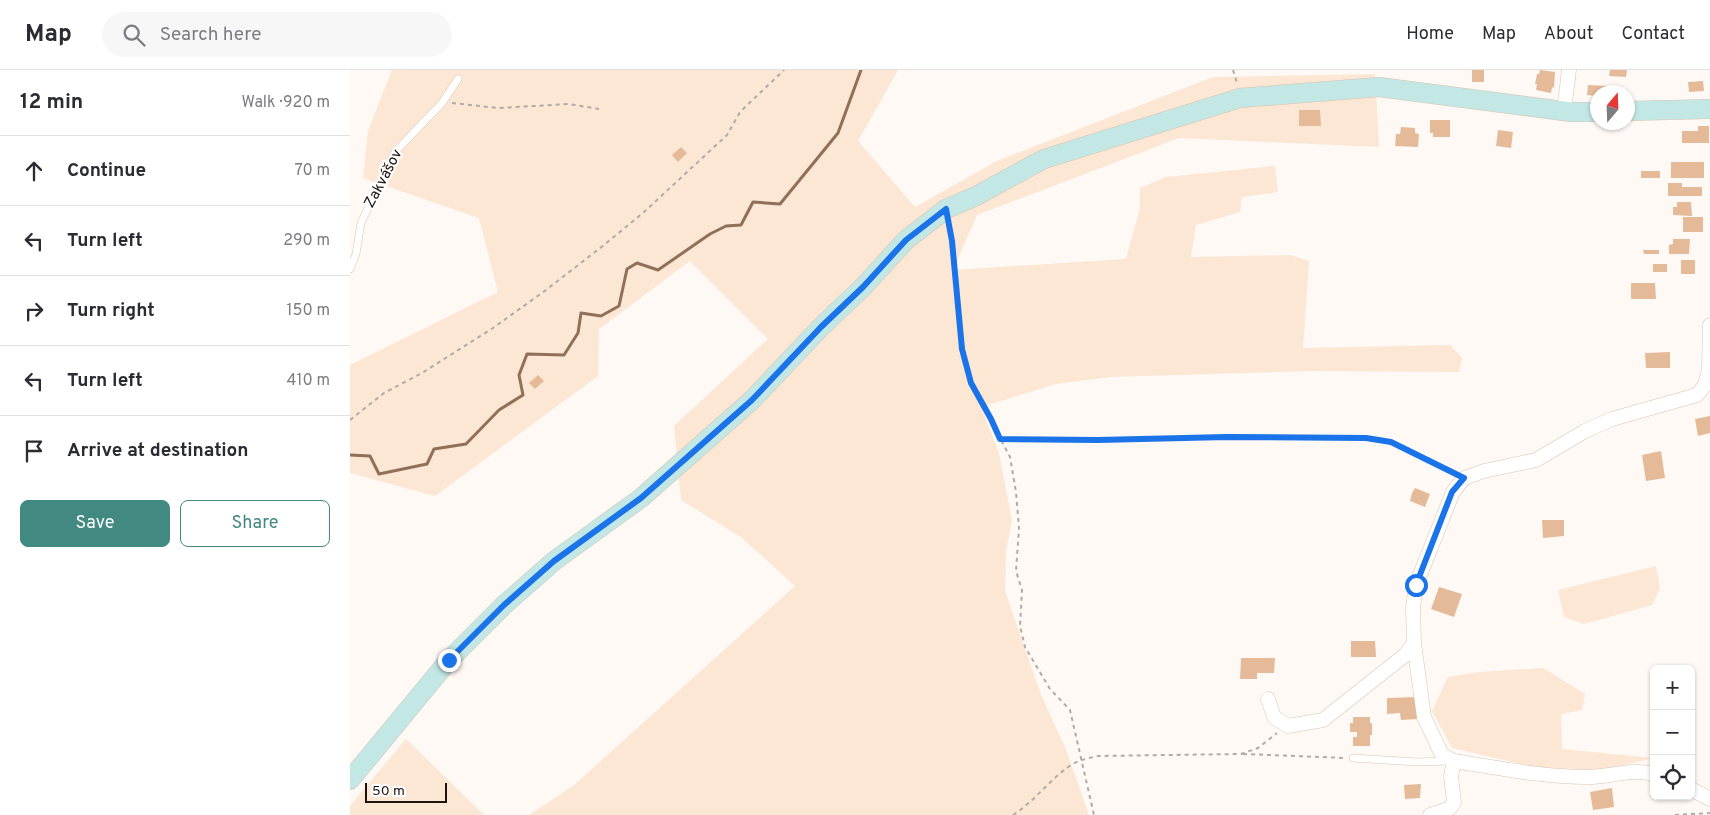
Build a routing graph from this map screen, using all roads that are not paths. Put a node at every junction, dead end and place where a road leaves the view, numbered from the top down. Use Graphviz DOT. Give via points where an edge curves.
graph roads {
  1 [pos="1568,70"];
  2 [pos="458,79"];
  3 [pos="1710,109"];
  4 [pos="1635,111"];
  5 [pos="1564,112"];
  6 [pos="1590,112"];
  7 [pos="350,269"];
  8 [pos="1710,324"];
  9 [pos="1414,643"];
  10 [pos="1268,699"];
  11 [pos="1354,758"];
  12 [pos="1454,761"];
  13 [pos="1650,774"];
  14 [pos="350,780"];
  15 [pos="1695,791"];
  16 [pos="1710,798"];
  17 [pos="1454,809"];
  18 [pos="1430,815"];
  1 -- 5 [label="street"];
  2 -- 7 [label="lane, Zakvášov" via="442,103 395,152 361,223"];
  3 -- 4 [label="street"];
  5 -- 6 [label="street"];
  5 -- 14 [label="street" via="1379,87 1240,98 1044,160 946,209 906,240 752,400 641,498 554,561 504,605 449,660"];
  8 -- 9 [label="street" via="1709,370 1705,386 1697,395 1612,419 1536,460 1464,478 1452,492 1416,585"];
  9 -- 10 [label="street" via="1405,655 1323,720 1288,726 1274,718"];
  9 -- 12 [label="street" via="1424,717 1442,755"];
  11 -- 12 [label="lane"];
  12 -- 13 [label="street" via="1551,775 1590,777 1632,772"];
  12 -- 17 [label="street" via="1451,776"];
  15 -- 16 [label="street"];
  17 -- 18 [label="street"];
}
